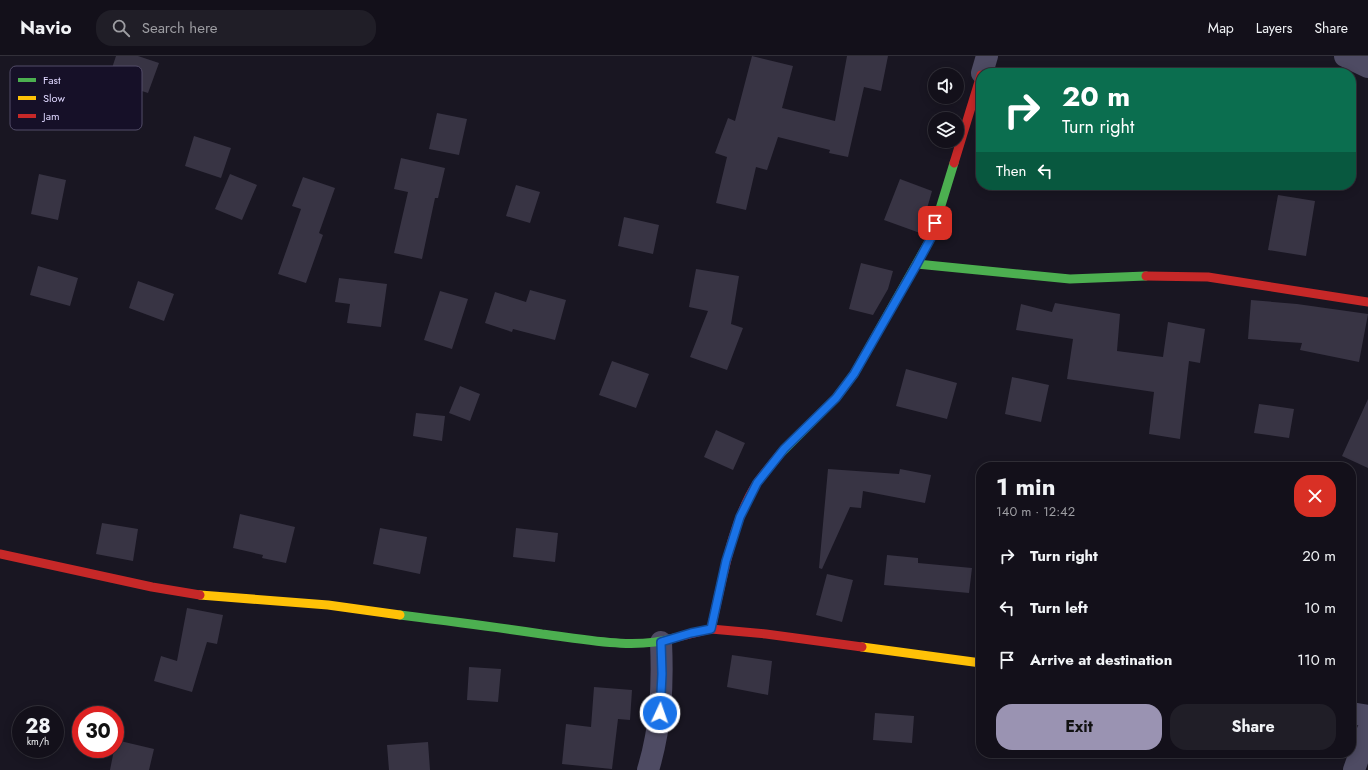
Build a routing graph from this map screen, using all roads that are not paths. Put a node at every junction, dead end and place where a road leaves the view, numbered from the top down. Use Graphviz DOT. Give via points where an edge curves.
graph roads {
  1 [pos="987,56"];
  2 [pos="1345,56"];
  3 [pos="1368,67"];
  4 [pos="983,68"];
  5 [pos="976,90"];
  6 [pos="917,264"];
  7 [pos="1368,302"];
  8 [pos="0,554"];
  9 [pos="711,629"];
  10 [pos="661,642"];
  11 [pos="976,662"];
  12 [pos="1356,714"];
  13 [pos="1368,716"];
  14 [pos="1368,730"];
  15 [pos="648,770"];
  16 [pos="1354,770"];
  1 -- 4 [label="street"];
  2 -- 3 [label="street"];
  5 -- 6 [label="street" via="931,238"];
  6 -- 7 [label="street" via="1070,279 1208,277"];
  6 -- 9 [label="street" via="854,374 836,398 784,449 757,483 740,517 726,561"];
  8 -- 10 [label="street" via="204,596 328,605 597,641"];
  9 -- 10 [label="street"];
  9 -- 11 [label="street"];
  10 -- 15 [label="street" via="660,713"];
  12 -- 13 [label="street"];
  14 -- 16 [label="street"];
}
